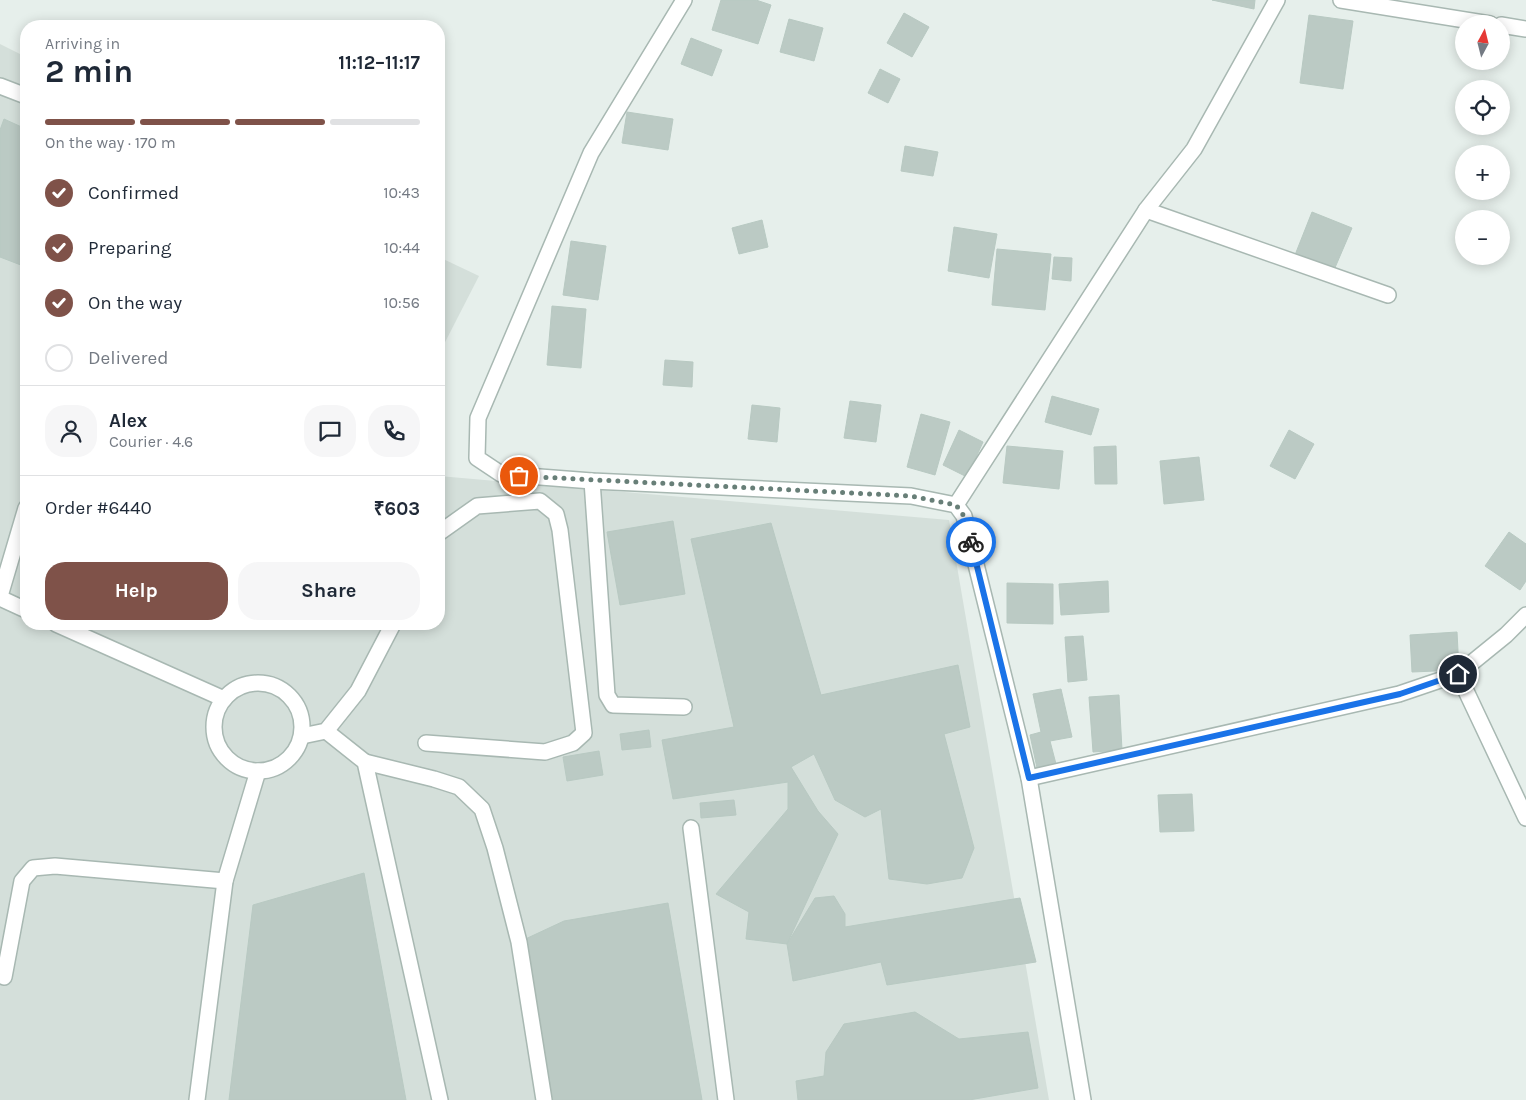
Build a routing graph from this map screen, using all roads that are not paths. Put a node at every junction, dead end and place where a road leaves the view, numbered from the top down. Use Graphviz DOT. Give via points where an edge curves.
graph roads {
  1 [pos="684,0"];
  2 [pos="1277,0"];
  3 [pos="1341,0"];
  4 [pos="1455,18"];
  5 [pos="1510,27"];
  6 [pos="1526,29"];
  7 [pos="0,86"];
  8 [pos="20,94"];
  9 [pos="1146,210"];
  10 [pos="1388,294"];
  11 [pos="592,481"];
  12 [pos="956,505"];
  13 [pos="20,529"];
  14 [pos="445,529"];
  15 [pos="0,597"];
  16 [pos="20,607"];
  17 [pos="1526,615"];
  18 [pos="69,630"];
  19 [pos="390,630"];
  20 [pos="1458,674"];
  21 [pos="224,699"];
  22 [pos="684,707"];
  23 [pos="326,731"];
  24 [pos="302,736"];
  25 [pos="426,744"];
  26 [pos="365,762"];
  27 [pos="258,771"];
  28 [pos="1029,778"];
  29 [pos="1526,818"];
  30 [pos="692,828"];
  31 [pos="225,881"];
  32 [pos="4,976"];
  33 [pos="197,1100"];
  34 [pos="440,1100"];
  35 [pos="544,1100"];
  36 [pos="726,1100"];
  37 [pos="1083,1100"];
  1 -- 11 [label="street" via="591,153 478,418 477,458 501,474"];
  2 -- 9 [label="street" via="1194,149"];
  3 -- 4 [label="street"];
  5 -- 6 [label="street"];
  7 -- 8 [label="street"];
  9 -- 10 [label="street"];
  9 -- 12 [label="street"];
  11 -- 12 [label="street" via="911,496"];
  11 -- 22 [label="street" via="607,695 613,705"];
  12 -- 28 [label="street" via="964,516"];
  13 -- 15 [label="street"];
  14 -- 25 [label="street" via="477,506 540,501 556,514 584,733 573,743 545,752"];
  15 -- 16 [label="street"];
  17 -- 20 [label="street"];
  18 -- 21 [label="street"];
  19 -- 23 [label="street" via="358,691"];
  20 -- 28 [label="street" via="1400,694"];
  20 -- 29 [label="street"];
  21 -- 24 [label="street" via="248,683 278,686 290,695 298,708 303,721"];
  21 -- 27 [label="street" via="214,725 222,752 232,762"];
  23 -- 24 [label="street"];
  23 -- 26 [label="street"];
  24 -- 27 [label="street" via="286,761"];
  26 -- 34 [label="street"];
  26 -- 35 [label="street" via="459,787 482,809 519,942"];
  27 -- 31 [label="street"];
  28 -- 37 [label="street"];
  30 -- 36 [label="street"];
  31 -- 32 [label="street" via="54,866 33,868 22,880"];
  31 -- 33 [label="street"];
}
